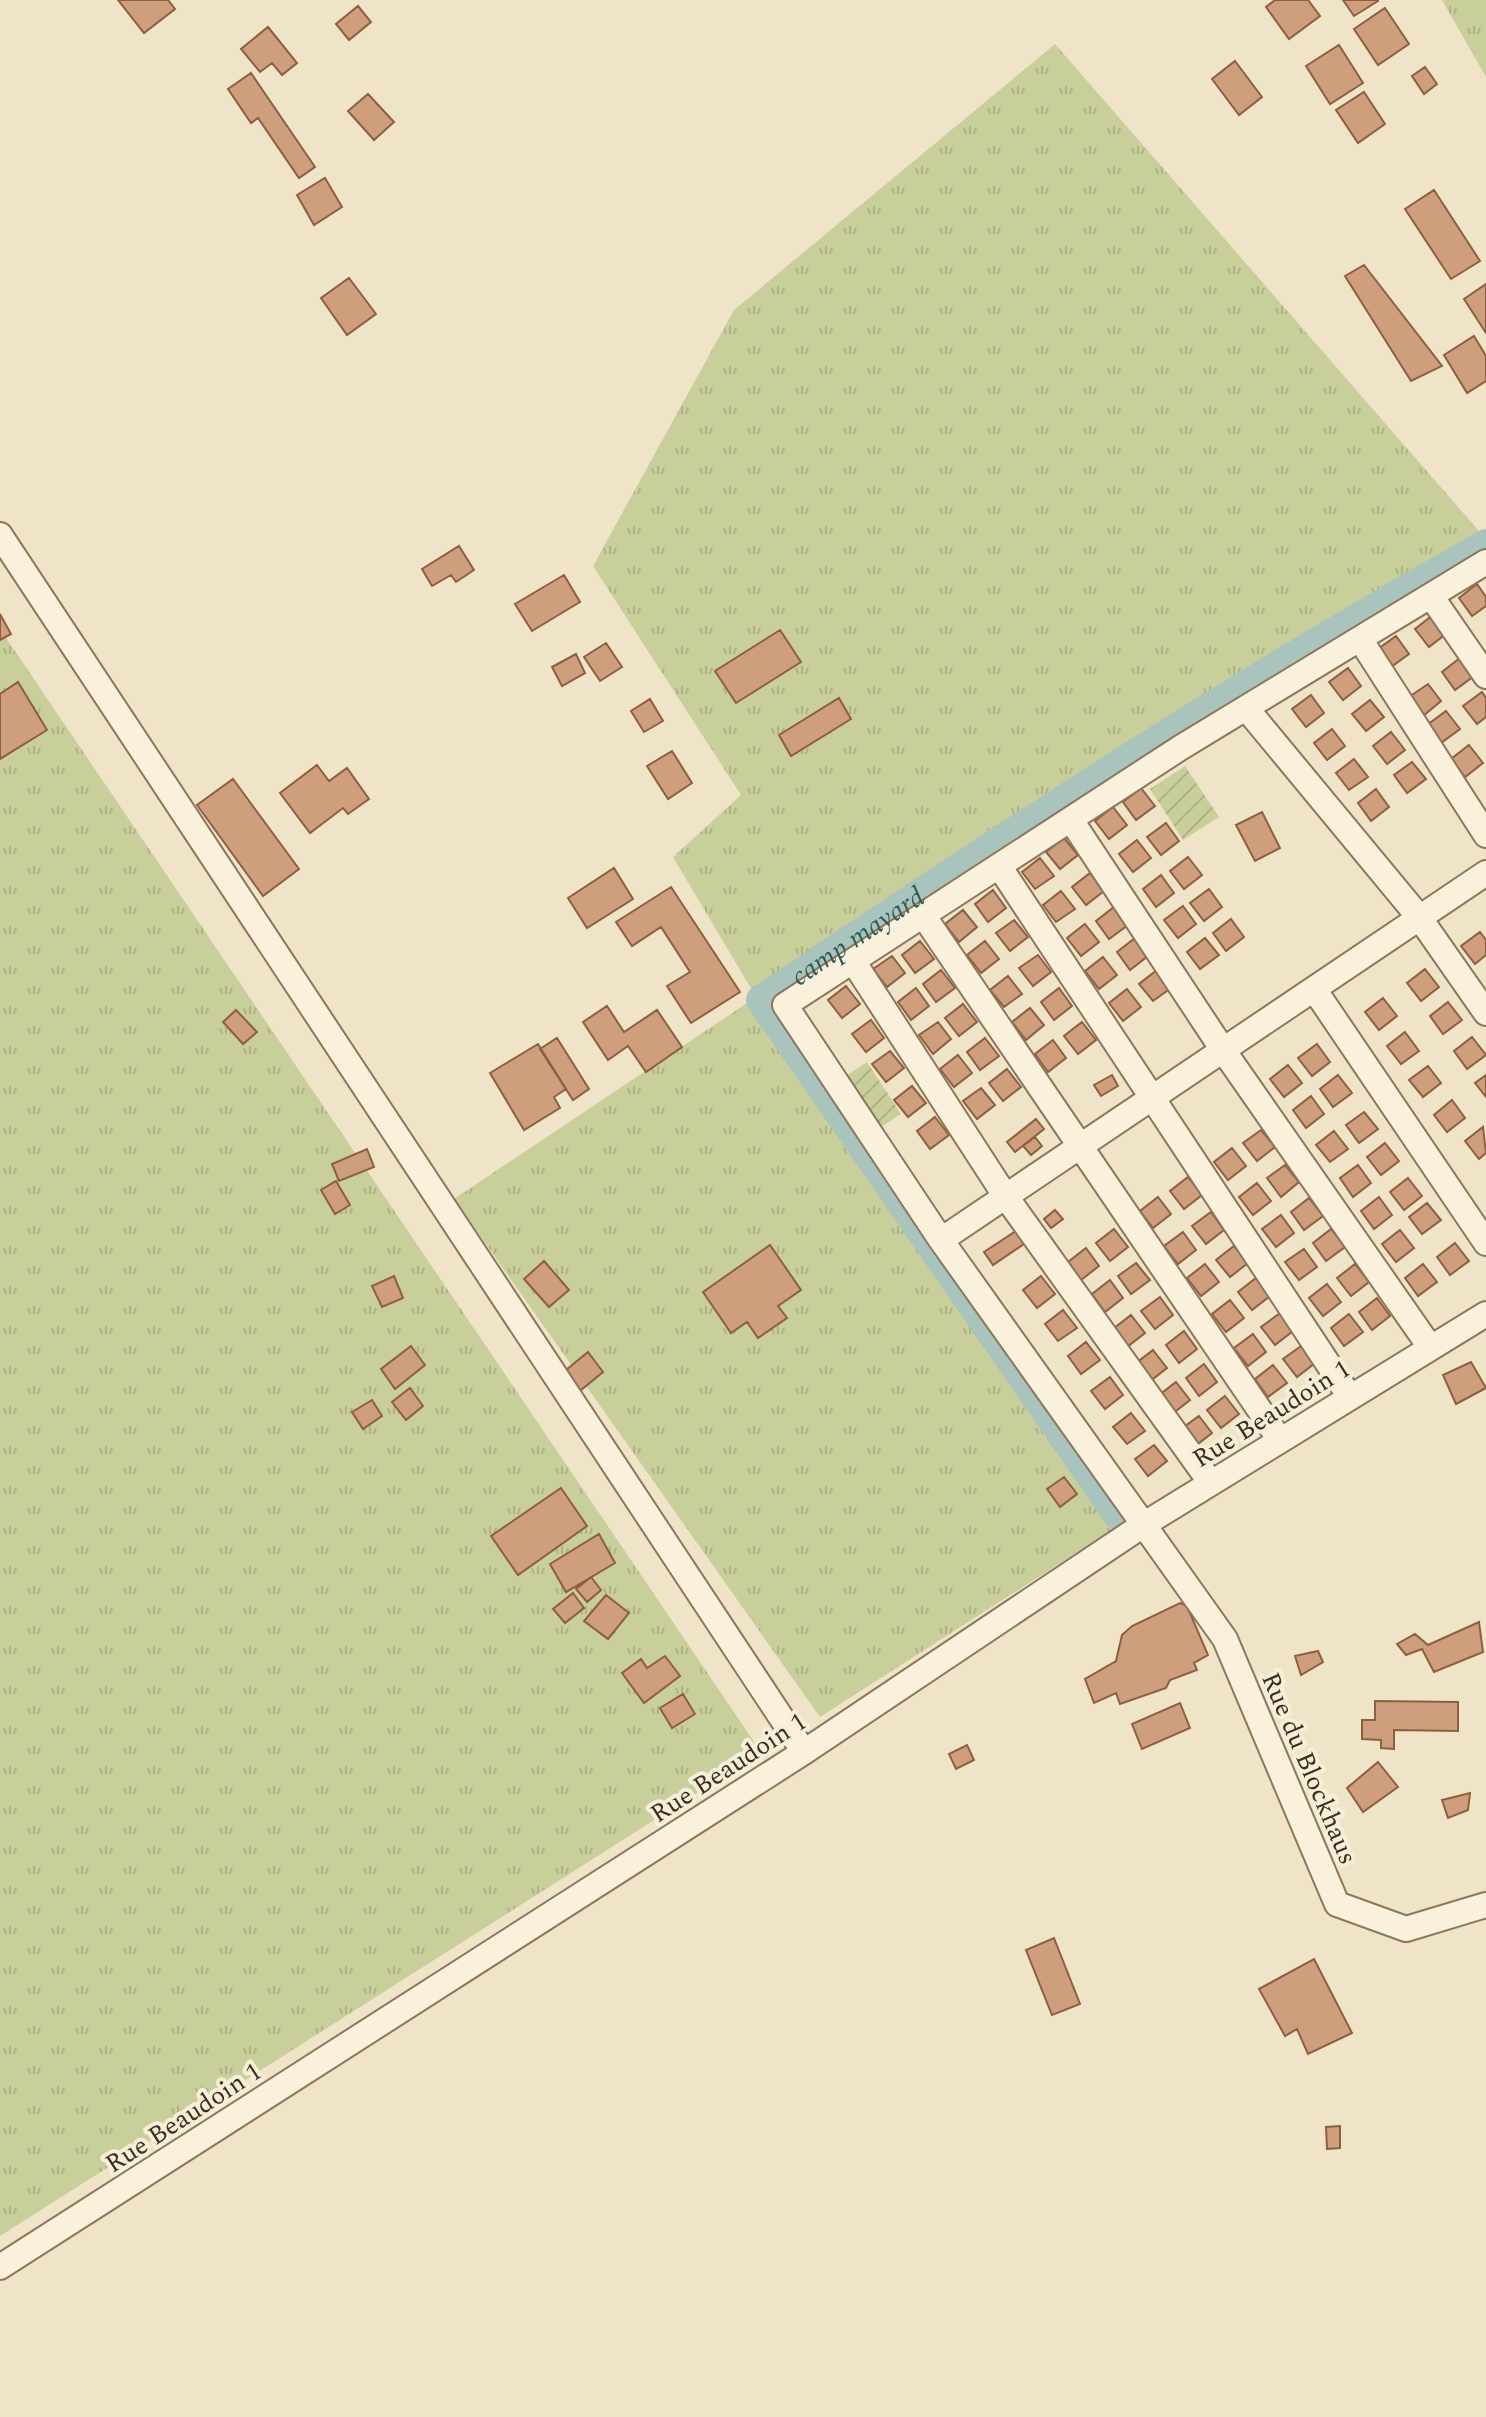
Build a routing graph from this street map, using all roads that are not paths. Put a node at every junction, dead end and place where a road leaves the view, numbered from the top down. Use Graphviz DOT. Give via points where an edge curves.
graph roads {
  1 [pos="0,535"];
  2 [pos="1486,562"];
  3 [pos="1431,596"];
  4 [pos="1360,639"];
  5 [pos="1486,676"];
  6 [pos="1246,708"];
  7 [pos="1071,820"];
  8 [pos="1486,835"];
  9 [pos="999,866"];
  10 [pos="1486,873"];
  11 [pos="923,915"];
  12 [pos="1419,917"];
  13 [pos="853,961"];
  14 [pos="1314,989"];
  15 [pos="1486,1013"];
  16 [pos="1223,1050"];
  17 [pos="1151,1100"];
  18 [pos="1081,1146"];
  19 [pos="1006,1197"];
  20 [pos="941,1240"];
  21 [pos="1486,1243"];
  22 [pos="1486,1314"];
  23 [pos="1430,1347"];
  24 [pos="1350,1397"];
  25 [pos="1280,1440"];
  26 [pos="1211,1483"];
  27 [pos="1143,1525"];
  28 [pos="804,1752"];
  29 [pos="1486,1905"];
  30 [pos="0,2267"];
  1 -- 28 [label="street"];
  2 -- 3 [label="street"];
  3 -- 4 [label="street"];
  3 -- 5 [label="street"];
  4 -- 6 [label="street"];
  4 -- 8 [label="street"];
  6 -- 7 [label="street"];
  6 -- 12 [label="street"];
  7 -- 9 [label="street"];
  7 -- 16 [label="street"];
  9 -- 11 [label="street"];
  9 -- 17 [label="street"];
  10 -- 12 [label="street"];
  11 -- 13 [label="street"];
  11 -- 18 [label="street"];
  12 -- 14 [label="street"];
  12 -- 15 [label="street"];
  13 -- 19 [label="street"];
  13 -- 20 [label="street, Rue du Blockhaus" via="785,1005"];
  14 -- 16 [label="street"];
  14 -- 21 [label="street"];
  16 -- 17 [label="street"];
  16 -- 23 [label="street"];
  17 -- 18 [label="street"];
  17 -- 24 [label="street"];
  18 -- 19 [label="street"];
  18 -- 25 [label="street"];
  19 -- 20 [label="street"];
  19 -- 26 [label="street"];
  20 -- 27 [label="street, Rue du Blockhaus"];
  22 -- 23 [label="street, Rue Beaudoin 1"];
  23 -- 24 [label="street, Rue Beaudoin 1"];
  24 -- 25 [label="street, Rue Beaudoin 1"];
  25 -- 26 [label="street, Rue Beaudoin 1"];
  26 -- 27 [label="street, Rue Beaudoin 1"];
  27 -- 28 [label="street, Rue Beaudoin 1"];
  27 -- 29 [label="street, Rue du Blockhaus" via="1225,1639 1337,1904 1406,1929"];
  28 -- 30 [label="street, Rue Beaudoin 1"];
}
